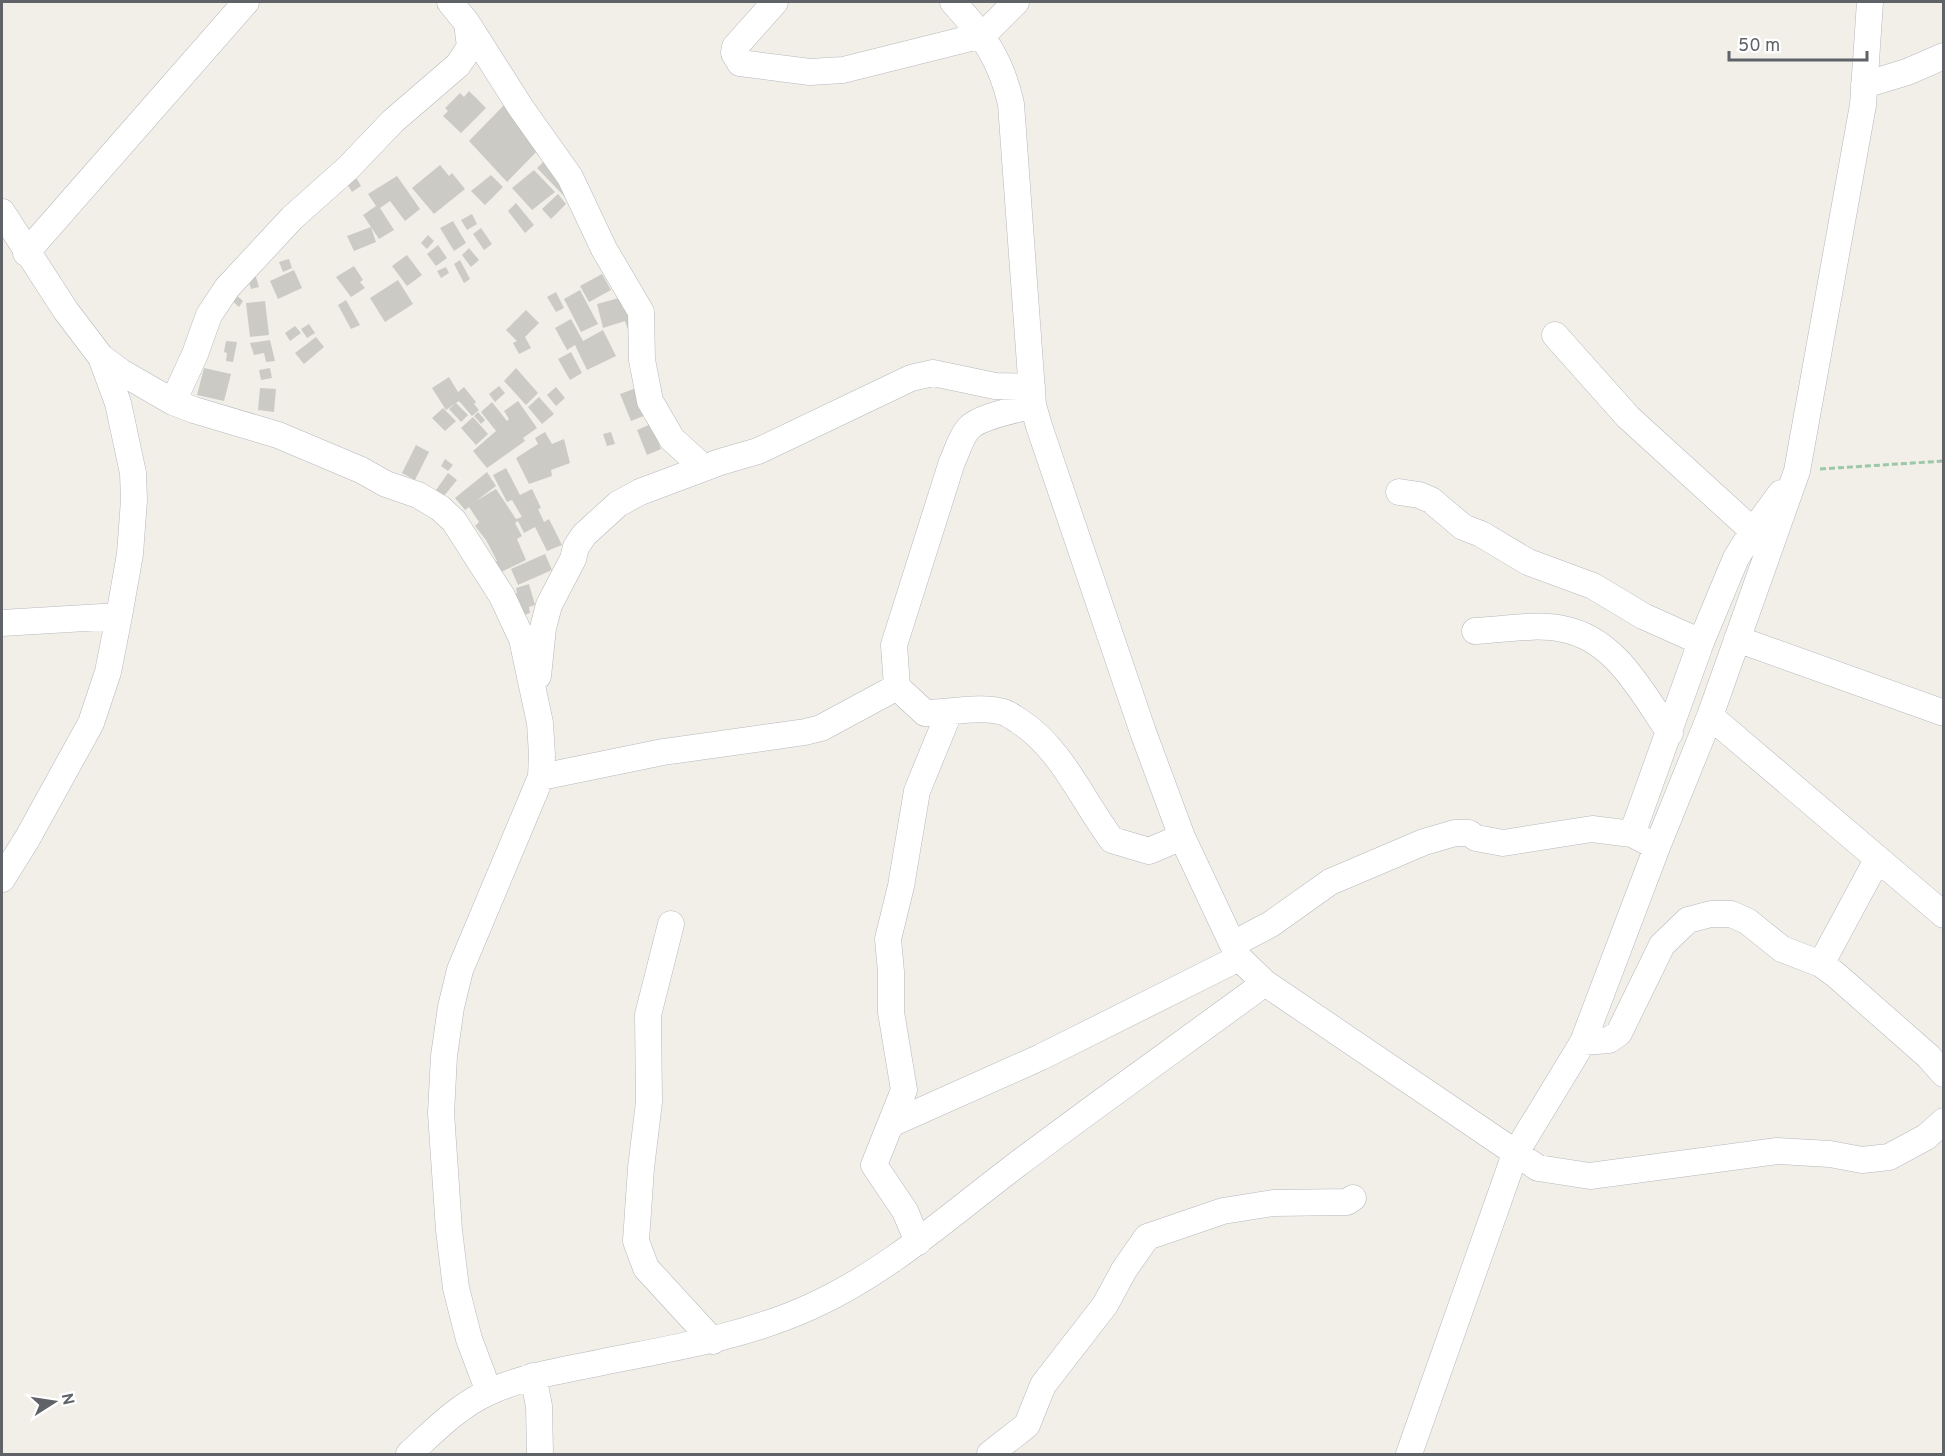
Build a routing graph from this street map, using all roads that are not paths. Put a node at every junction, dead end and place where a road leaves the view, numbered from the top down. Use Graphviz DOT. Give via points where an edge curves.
graph roads {
  1 [pos="246,2"];
  2 [pos="450,2"];
  3 [pos="775,2"];
  4 [pos="953,2"];
  5 [pos="1016,2"];
  6 [pos="1870,2"];
  7 [pos="466,23"];
  8 [pos="982,35"];
  9 [pos="1944,56"];
  10 [pos="1864,85"];
  11 [pos="2,212"];
  12 [pos="26,253"];
  13 [pos="1555,335"];
  14 [pos="101,357"];
  15 [pos="1032,396"];
  16 [pos="173,402"];
  17 [pos="704,468"];
  18 [pos="1797,471"];
  19 [pos="1400,492"];
  20 [pos="1753,531"];
  21 [pos="119,616"];
  22 [pos="2,623"];
  23 [pos="1475,631"];
  24 [pos="1737,639"];
  25 [pos="1701,642"];
  26 [pos="897,687"];
  27 [pos="533,698"];
  28 [pos="949,712"];
  29 [pos="1944,713"];
  30 [pos="1710,716"];
  31 [pos="1670,733"];
  32 [pos="541,777"];
  33 [pos="1632,834"];
  34 [pos="1182,837"];
  35 [pos="1657,847"];
  36 [pos="1877,860"];
  37 [pos="2,879"];
  38 [pos="1944,915"];
  39 [pos="671,924"];
  40 [pos="1236,951"];
  41 [pos="1821,964"];
  42 [pos="1265,983"];
  43 [pos="1583,1042"];
  44 [pos="1944,1074"];
  45 [pos="1944,1121"];
  46 [pos="891,1124"];
  47 [pos="1515,1154"];
  48 [pos="1353,1198"];
  49 [pos="918,1242"];
  50 [pos="713,1341"];
  51 [pos="533,1376"];
  52 [pos="489,1392"];
  53 [pos="409,1455"];
  54 [pos="540,1455"];
  55 [pos="990,1455"];
  56 [pos="1410,1455"];
  1 -- 12 [label="street"];
  2 -- 7 [label="street"];
  3 -- 8 [label="street" via="735,47 740,63 822,72"];
  4 -- 8 [label="street"];
  5 -- 8 [label="street"];
  6 -- 10 [label="street"];
  7 -- 16 [label="street" via="470,47 458,65 292,218 227,288 209,315"];
  7 -- 17 [label="street" via="570,177 604,249 641,312 642,360 650,401 672,438"];
  8 -- 15 [label="street" via="1006,80 1011,104"];
  9 -- 10 [label="street"];
  10 -- 18 [label="street"];
  11 -- 12 [label="street"];
  12 -- 14 [label="street"];
  13 -- 20 [label="street" via="1628,417"];
  14 -- 16 [label="street"];
  14 -- 21 [label="street" via="118,403 134,500"];
  15 -- 17 [label="street" via="924,373 758,451"];
  15 -- 26 [label="street" via="969,428 952,462 894,645"];
  15 -- 34 [label="street" via="1086,566"];
  16 -- 27 [label="street" via="278,435 440,508 454,521 502,596 522,639"];
  17 -- 27 [label="street" via="632,496 584,535 549,605"];
  18 -- 20 [label="street"];
  18 -- 24 [label="street"];
  19 -- 25 [label="street" via="1431,500 1462,527 1528,562 1593,586 1642,616"];
  20 -- 25 [label="street" via="1736,558"];
  21 -- 22 [label="street"];
  21 -- 37 [label="street" via="108,672 91,723"];
  23 -- 31 [label="street" via="1539,627 1563,629 1587,638 1623,665"];
  24 -- 29 [label="street"];
  24 -- 30 [label="street"];
  25 -- 31 [label="street"];
  26 -- 28 [label="street" via="925,712"];
  26 -- 32 [label="street" via="821,728 663,752"];
  27 -- 32 [label="street" via="540,723"];
  28 -- 34 [label="street" via="971,708 1004,712 1030,728 1054,753 1112,840 1149,851"];
  28 -- 46 [label="street" via="917,791 902,886 888,939 891,1012 904,1090"];
  30 -- 35 [label="street"];
  30 -- 36 [label="street"];
  31 -- 33 [label="street"];
  32 -- 52 [label="street" via="460,970 444,1056 441,1113 456,1288 469,1339"];
  33 -- 35 [label="street"];
  33 -- 40 [label="street" via="1592,829 1503,843 1455,833 1424,842 1330,882"];
  34 -- 40 [label="street"];
  35 -- 43 [label="street"];
  36 -- 38 [label="street"];
  36 -- 41 [label="street"];
  39 -- 50 [label="street" via="648,1015 649,1102 636,1241 646,1268"];
  40 -- 42 [label="street"];
  40 -- 46 [label="street" via="1041,1057"];
  41 -- 43 [label="street" via="1782,950 1747,921 1731,914 1688,920 1662,945 1619,1033 1609,1040"];
  41 -- 44 [label="street"];
  42 -- 47 [label="street"];
  42 -- 49 [label="street" via="1016,1165"];
  43 -- 47 [label="street"];
  45 -- 47 [label="street" via="1926,1137 1889,1157 1862,1160 1777,1151 1590,1176 1538,1168"];
  46 -- 49 [label="street" via="874,1165 905,1211"];
  47 -- 56 [label="street"];
  48 -- 55 [label="street" via="1347,1202 1273,1203 1223,1211 1147,1237 1105,1305 1043,1385 1027,1425"];
  49 -- 50 [label="street" via="866,1278 810,1307"];
  50 -- 51 [label="street"];
  51 -- 52 [label="street"];
  51 -- 54 [label="street" via="539,1406"];
  52 -- 53 [label="street" via="442,1424"];
}
